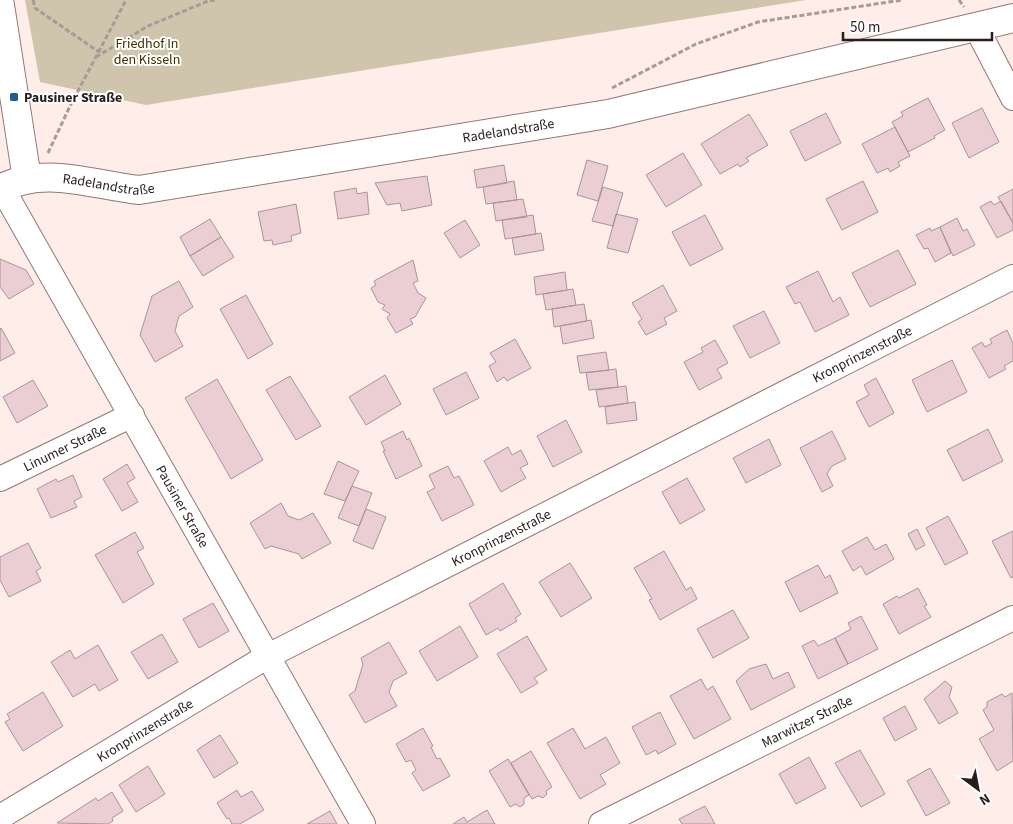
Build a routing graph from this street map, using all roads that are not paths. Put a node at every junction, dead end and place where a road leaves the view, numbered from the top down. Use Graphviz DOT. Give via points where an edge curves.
graph roads {
  1 [pos="0,5"];
  2 [pos="1013,18"];
  3 [pos="976,27"];
  4 [pos="1013,98"];
  5 [pos="10,185"];
  6 [pos="1013,277"];
  7 [pos="132,415"];
  8 [pos="0,479"];
  9 [pos="1013,618"];
  10 [pos="268,656"];
  11 [pos="0,818"];
  12 [pos="363,824"];
  13 [pos="601,824"];
  1 -- 5 [label="street"];
  2 -- 3 [label="street, Radelandstraße"];
  3 -- 4 [label="street"];
  3 -- 5 [label="street, Radelandstraße" via="608,114 145,190 45,176"];
  5 -- 7 [label="street, Pausiner Straße"];
  6 -- 10 [label="street, Kronprinzenstraße"];
  7 -- 8 [label="street, Linumer Straße"];
  7 -- 10 [label="street, Pausiner Straße"];
  9 -- 13 [label="street, Marwitzer Straße"];
  10 -- 11 [label="street, Kronprinzenstraße"];
  10 -- 12 [label="street, Pausiner Straße"];
}
